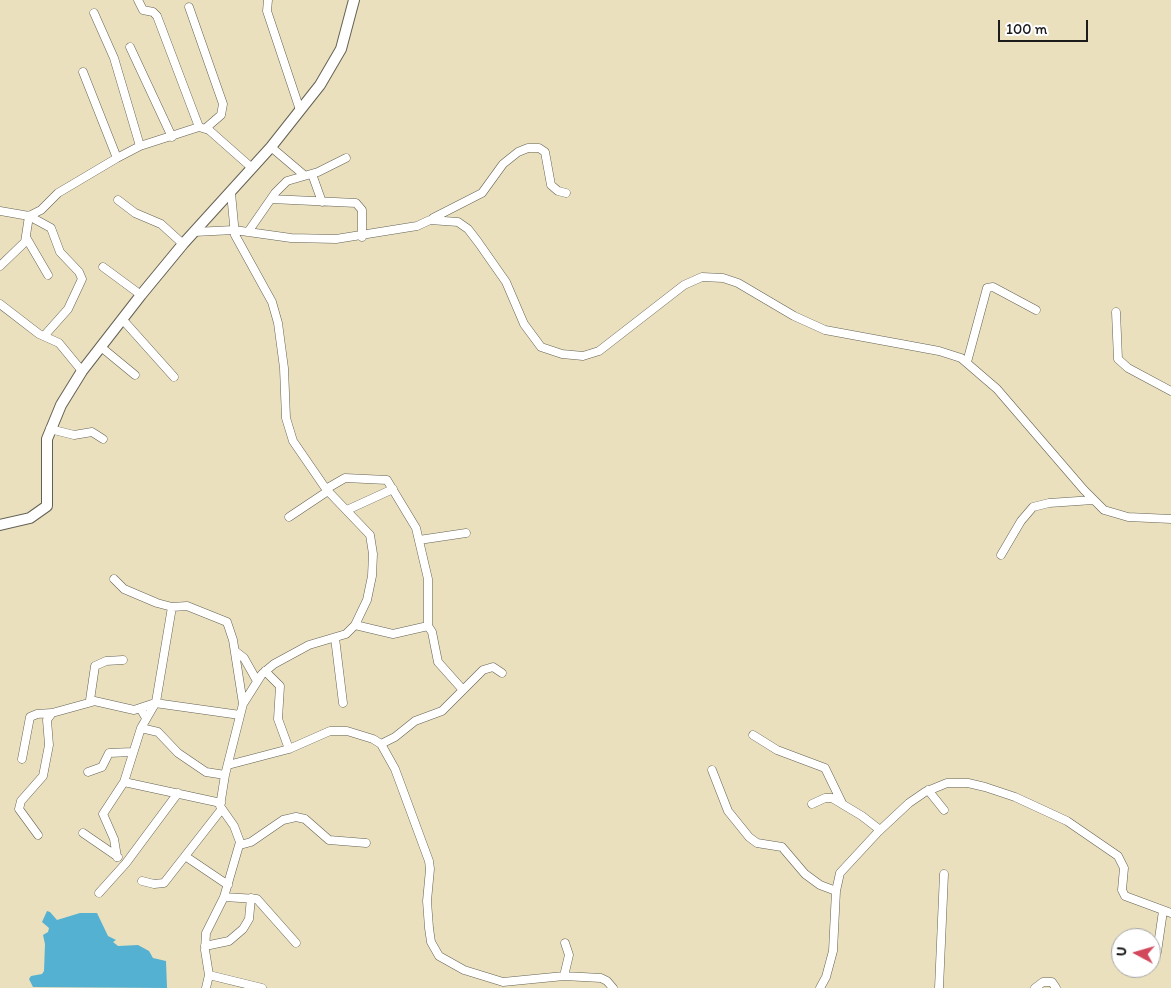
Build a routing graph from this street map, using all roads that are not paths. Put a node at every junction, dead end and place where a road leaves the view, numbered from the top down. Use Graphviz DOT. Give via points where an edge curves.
graph roads {
  1 [pos="138,0"];
  2 [pos="268,0"];
  3 [pos="354,0"];
  4 [pos="189,7"];
  5 [pos="94,13"];
  6 [pos="130,47"];
  7 [pos="83,72"];
  8 [pos="300,110"];
  9 [pos="202,127"];
  10 [pos="172,137"];
  11 [pos="140,146"];
  12 [pos="271,147"];
  13 [pos="117,158"];
  14 [pos="346,158"];
  15 [pos="252,168"];
  16 [pos="308,174"];
  17 [pos="566,192"];
  18 [pos="231,193"];
  19 [pos="271,199"];
  20 [pos="118,200"];
  21 [pos="322,202"];
  22 [pos="0,211"];
  23 [pos="29,216"];
  24 [pos="430,220"];
  25 [pos="234,230"];
  26 [pos="194,232"];
  27 [pos="248,232"];
  28 [pos="362,237"];
  29 [pos="27,239"];
  30 [pos="183,244"];
  31 [pos="0,266"];
  32 [pos="103,266"];
  33 [pos="48,275"];
  34 [pos="141,295"];
  35 [pos="0,304"];
  36 [pos="1036,310"];
  37 [pos="1116,312"];
  38 [pos="123,320"];
  39 [pos="44,336"];
  40 [pos="101,347"];
  41 [pos="967,362"];
  42 [pos="82,371"];
  43 [pos="135,375"];
  44 [pos="174,377"];
  45 [pos="1171,391"];
  46 [pos="50,429"];
  47 [pos="103,439"];
  48 [pos="393,489"];
  49 [pos="327,490"];
  50 [pos="1093,500"];
  51 [pos="346,510"];
  52 [pos="289,516"];
  53 [pos="1171,519"];
  54 [pos="0,525"];
  55 [pos="466,533"];
  56 [pos="419,540"];
  57 [pos="1000,555"];
  58 [pos="114,579"];
  59 [pos="172,607"];
  60 [pos="355,625"];
  61 [pos="428,626"];
  62 [pos="335,638"];
  63 [pos="235,651"];
  64 [pos="123,660"];
  65 [pos="265,671"];
  66 [pos="502,673"];
  67 [pos="256,681"];
  68 [pos="463,690"];
  69 [pos="92,702"];
  70 [pos="155,703"];
  71 [pos="343,703"];
  72 [pos="244,704"];
  73 [pos="140,708"];
  74 [pos="52,713"];
  75 [pos="240,715"];
  76 [pos="146,718"];
  77 [pos="141,728"];
  78 [pos="753,734"];
  79 [pos="381,744"];
  80 [pos="289,749"];
  81 [pos="132,752"];
  82 [pos="22,759"];
  83 [pos="228,765"];
  84 [pos="712,770"];
  85 [pos="88,772"];
  86 [pos="225,775"];
  87 [pos="124,782"];
  88 [pos="928,790"];
  89 [pos="178,793"];
  90 [pos="842,803"];
  91 [pos="812,804"];
  92 [pos="221,806"];
  93 [pos="944,810"];
  94 [pos="880,830"];
  95 [pos="83,833"];
  96 [pos="38,834"];
  97 [pos="366,843"];
  98 [pos="240,845"];
  99 [pos="185,856"];
  100 [pos="118,857"];
  101 [pos="126,863"];
  102 [pos="944,874"];
  103 [pos="142,880"];
  104 [pos="228,885"];
  105 [pos="836,891"];
  106 [pos="99,893"];
  107 [pos="224,897"];
  108 [pos="251,898"];
  109 [pos="1167,912"];
  110 [pos="1161,939"];
  111 [pos="296,943"];
  112 [pos="565,943"];
  113 [pos="206,946"];
  114 [pos="209,975"];
  115 [pos="564,976"];
  116 [pos="503,985"];
  117 [pos="206,988"];
  118 [pos="262,988"];
  119 [pos="613,988"];
  120 [pos="820,988"];
  121 [pos="939,988"];
  122 [pos="1035,988"];
  123 [pos="1056,988"];
  1 -- 9 [label="street" via="143,10 157,16"];
  2 -- 8 [label="street" via="267,11"];
  3 -- 8 [label="main road" via="345,38 334,63"];
  4 -- 9 [label="street" via="222,104 221,115"];
  5 -- 11 [label="street" via="114,58"];
  6 -- 10 [label="street"];
  7 -- 13 [label="street"];
  8 -- 12 [label="main road"];
  9 -- 10 [label="street"];
  9 -- 15 [label="street"];
  10 -- 11 [label="street"];
  11 -- 13 [label="street"];
  12 -- 15 [label="main road"];
  12 -- 16 [label="street"];
  13 -- 23 [label="street"];
  14 -- 16 [label="street"];
  15 -- 18 [label="main road"];
  16 -- 19 [label="street" via="287,181"];
  16 -- 21 [label="street"];
  17 -- 24 [label="street" via="551,185 545,152 539,148 528,148 503,164 482,193"];
  18 -- 25 [label="street"];
  18 -- 26 [label="main road"];
  19 -- 21 [label="street"];
  19 -- 27 [label="street"];
  20 -- 30 [label="street" via="135,213 161,224"];
  21 -- 28 [label="street" via="359,204"];
  22 -- 23 [label="street"];
  23 -- 29 [label="street"];
  23 -- 39 [label="street" via="51,228 60,252 82,279 68,309"];
  24 -- 28 [label="street" via="417,226"];
  24 -- 41 [label="street" via="458,222 468,229 506,282 533,338 550,351 583,356 594,354 684,285 711,276 738,283 825,330 939,351"];
  25 -- 26 [label="street"];
  25 -- 27 [label="street"];
  25 -- 49 [label="street" via="238,243 272,302 278,323 286,418 293,440"];
  26 -- 30 [label="main road"];
  27 -- 28 [label="street" via="291,238"];
  29 -- 31 [label="street"];
  29 -- 33 [label="street"];
  30 -- 34 [label="main road"];
  32 -- 34 [label="street"];
  34 -- 38 [label="main road"];
  35 -- 39 [label="street"];
  36 -- 41 [label="street" via="993,287 987,288"];
  37 -- 45 [label="street" via="1118,360"];
  38 -- 40 [label="main road"];
  38 -- 44 [label="street"];
  39 -- 42 [label="street" via="59,343"];
  40 -- 42 [label="main road"];
  40 -- 43 [label="street"];
  41 -- 50 [label="street" via="997,389"];
  42 -- 46 [label="main road" via="60,405"];
  46 -- 47 [label="street" via="74,435 92,432"];
  46 -- 54 [label="main road" via="47,506 30,518"];
  48 -- 49 [label="street" via="383,478 345,478"];
  48 -- 51 [label="street"];
  48 -- 56 [label="street" via="414,524"];
  49 -- 51 [label="street"];
  49 -- 52 [label="street"];
  50 -- 53 [label="street" via="1118,516"];
  50 -- 57 [label="street" via="1033,507"];
  51 -- 60 [label="street" via="370,534 373,554 367,600"];
  55 -- 56 [label="street"];
  56 -- 61 [label="street" via="428,579"];
  58 -- 59 [label="street" via="124,589"];
  59 -- 63 [label="street" via="187,606 224,619 230,627"];
  59 -- 70 [label="street"];
  60 -- 61 [label="street" via="393,634"];
  60 -- 62 [label="street" via="346,634"];
  61 -- 68 [label="street" via="438,662"];
  62 -- 65 [label="street" via="309,645"];
  62 -- 71 [label="street"];
  63 -- 67 [label="street" via="244,658"];
  63 -- 72 [label="street"];
  64 -- 69 [label="street" via="106,661 95,666"];
  65 -- 67 [label="street"];
  65 -- 80 [label="street" via="280,686 278,719"];
  66 -- 68 [label="street" via="493,667 483,670"];
  67 -- 72 [label="street"];
  68 -- 79 [label="street" via="442,711 415,721"];
  69 -- 73 [label="street" via="134,710"];
  69 -- 74 [label="street"];
  70 -- 73 [label="street"];
  70 -- 75 [label="street"];
  70 -- 76 [label="street"];
  72 -- 75 [label="street"];
  73 -- 76 [label="street"];
  74 -- 82 [label="street" via="30,717"];
  74 -- 96 [label="street" via="47,720 50,745 43,776 21,801 19,809"];
  75 -- 83 [label="street"];
  76 -- 77 [label="street"];
  77 -- 81 [label="street"];
  77 -- 86 [label="street" via="158,732 178,753 206,772"];
  78 -- 90 [label="street" via="777,750 825,768"];
  79 -- 80 [label="street" via="337,730"];
  79 -- 116 [label="street" via="403,786 429,861 427,901 431,942 439,956 452,965"];
  80 -- 83 [label="street"];
  81 -- 85 [label="street" via="109,753 102,767"];
  81 -- 87 [label="street"];
  83 -- 86 [label="street"];
  84 -- 105 [label="street" via="728,811 749,837 756,843 782,847 806,874 820,885"];
  86 -- 92 [label="street"];
  87 -- 89 [label="street"];
  87 -- 100 [label="street" via="102,814 114,839"];
  88 -- 93 [label="street"];
  88 -- 94 [label="street"];
  88 -- 109 [label="street" via="955,782 985,787 1067,821 1118,856 1124,868 1122,890 1125,896"];
  89 -- 92 [label="street"];
  89 -- 101 [label="street"];
  90 -- 91 [label="street" via="829,798"];
  90 -- 94 [label="street"];
  92 -- 98 [label="street" via="237,831"];
  92 -- 99 [label="street"];
  94 -- 105 [label="street" via="845,866"];
  95 -- 100 [label="street"];
  97 -- 98 [label="street" via="329,840 305,819 296,817 283,820 251,842"];
  98 -- 104 [label="street"];
  99 -- 103 [label="street" via="164,883"];
  99 -- 104 [label="street"];
  100 -- 101 [label="street"];
  101 -- 106 [label="street"];
  102 -- 121 [label="street"];
  104 -- 107 [label="street"];
  105 -- 120 [label="street" via="833,951"];
  107 -- 108 [label="street"];
  107 -- 113 [label="street" via="206,933"];
  108 -- 111 [label="street" via="257,899"];
  108 -- 113 [label="street" via="249,919 243,929 229,942"];
  109 -- 110 [label="street"];
  112 -- 115 [label="street" via="569,955"];
  113 -- 114 [label="street"];
  114 -- 117 [label="street"];
  114 -- 118 [label="street"];
  115 -- 116 [label="street"];
  115 -- 119 [label="street" via="602,978"];
  122 -- 123 [label="street" via="1043,982 1052,982"];
}
